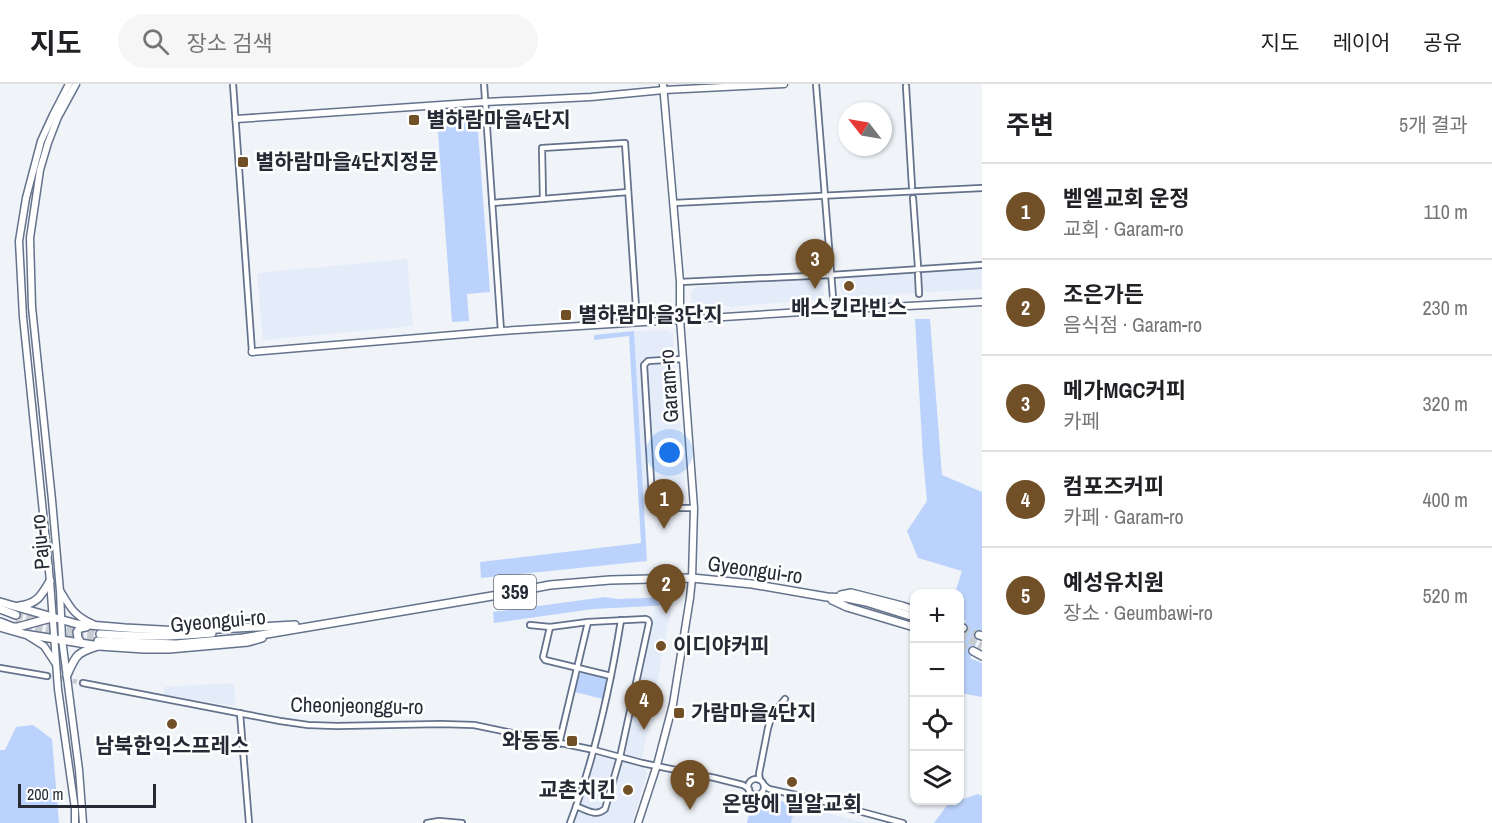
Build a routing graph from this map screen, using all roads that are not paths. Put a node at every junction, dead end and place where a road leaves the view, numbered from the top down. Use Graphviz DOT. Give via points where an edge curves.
graph roads {
  1 [pos="76,84"];
  2 [pos="233,84"];
  3 [pos="484,84"];
  4 [pos="784,84"];
  5 [pos="816,84"];
  6 [pos="906,86"];
  7 [pos="663,87"];
  8 [pos="69,88"];
  9 [pos="485,102"];
  10 [pos="236,119"];
  11 [pos="912,187"];
  12 [pos="982,188"];
  13 [pos="628,192"];
  14 [pos="825,196"];
  15 [pos="543,198"];
  16 [pos="913,198"];
  17 [pos="492,203"];
  18 [pos="674,203"];
  19 [pos="982,266"];
  20 [pos="918,267"];
  21 [pos="918,274"];
  22 [pos="831,275"];
  23 [pos="680,282"];
  24 [pos="920,294"];
  25 [pos="982,302"];
  26 [pos="834,310"];
  27 [pos="680,319"];
  28 [pos="637,322"];
  29 [pos="501,331"];
  30 [pos="252,352"];
  31 [pos="683,359"];
  32 [pos="694,508"];
  33 [pos="692,578"];
  34 [pos="50,581"];
  35 [pos="60,591"];
  36 [pos="827,597"];
  37 [pos="0,602"];
  38 [pos="14,607"];
  39 [pos="0,609"];
  40 [pos="910,609"];
  41 [pos="910,615"];
  42 [pos="0,617"];
  43 [pos="57,619"];
  44 [pos="621,620"];
  45 [pos="0,622"];
  46 [pos="588,622"];
  47 [pos="94,625"];
  48 [pos="530,625"];
  49 [pos="910,626"];
  50 [pos="0,627"];
  51 [pos="294,627"];
  52 [pos="550,627"];
  53 [pos="24,634"];
  54 [pos="58,639"];
  55 [pos="99,640"];
  56 [pos="81,643"];
  57 [pos="973,651"];
  58 [pos="982,656"];
  59 [pos="56,665"];
  60 [pos="0,668"];
  61 [pos="577,668"];
  62 [pos="67,675"];
  63 [pos="47,676"];
  64 [pos="611,676"];
  65 [pos="83,683"];
  66 [pos="786,699"];
  67 [pos="240,712"];
  68 [pos="559,744"];
  69 [pos="594,750"];
  70 [pos="620,757"];
  71 [pos="657,765"];
  72 [pos="762,783"];
  73 [pos="749,786"];
  74 [pos="576,806"];
  75 [pos="75,823"];
  76 [pos="83,823"];
  77 [pos="249,823"];
  78 [pos="427,823"];
  79 [pos="462,823"];
  80 [pos="570,823"];
  81 [pos="638,823"];
  82 [pos="903,823"];
  1 -- 8 [label="street"];
  2 -- 10 [label="street"];
  3 -- 9 [label="street"];
  4 -- 7 [label="street"];
  5 -- 14 [label="street"];
  6 -- 11 [label="street"];
  7 -- 9 [label="street" via="591,97"];
  7 -- 18 [label="street, Garam-ro"];
  8 -- 34 [label="street, Paju-ro" via="41,141 19,241"];
  8 -- 35 [label="street, Paju-ro" via="40,170 30,238 32,307"];
  9 -- 10 [label="street"];
  9 -- 17 [label="street"];
  10 -- 30 [label="street"];
  12 -- 14 [label="street"];
  13 -- 15 [label="street"];
  13 -- 15 [label="street" via="625,143 542,148"];
  13 -- 28 [label="street"];
  14 -- 18 [label="street"];
  14 -- 22 [label="street"];
  15 -- 17 [label="street"];
  16 -- 20 [label="street"];
  17 -- 29 [label="street"];
  18 -- 23 [label="street, Garam-ro"];
  19 -- 22 [label="street"];
  21 -- 24 [label="street"];
  22 -- 23 [label="street"];
  22 -- 26 [label="street"];
  23 -- 27 [label="street, Garam-ro"];
  25 -- 26 [label="street"];
  26 -- 27 [label="street"];
  27 -- 28 [label="street"];
  27 -- 31 [label="street, Garam-ro"];
  28 -- 29 [label="street"];
  29 -- 30 [label="street"];
  31 -- 32 [label="street, Garam-ro"];
  31 -- 32 [label="street" via="648,361 644,365 651,498 660,507"];
  32 -- 33 [label="street, Garam-ro"];
  33 -- 36 [label="main road, Gyeongui-ro / 359"];
  33 -- 51 [label="main road, Gyeongui-ro / 359" via="550,585"];
  33 -- 71 [label="street, Garam-ro" via="673,704"];
  34 -- 38 [label="main road" via="33,603"];
  34 -- 43 [label="street, Paju-ro"];
  35 -- 43 [label="street, Paju-ro"];
  35 -- 47 [label="street" via="74,613"];
  36 -- 40 [label="main road" via="850,593"];
  36 -- 41 [label="main road, Gyeongui-ro / 359" via="866,602"];
  36 -- 49 [label="main road"];
  37 -- 38 [label="main road"];
  38 -- 43 [label="main road"];
  39 -- 42 [label="main road" via="16,619"];
  43 -- 45 [label="main road" via="18,627"];
  43 -- 47 [label="main road"];
  43 -- 54 [label="street, Paju-ro"];
  44 -- 46 [label="street"];
  44 -- 64 [label="street"];
  44 -- 70 [label="street" via="646,618 649,623"];
  46 -- 52 [label="street"];
  46 -- 61 [label="street"];
  47 -- 51 [label="main road" via="180,631"];
  47 -- 56 [label="main road" via="78,629"];
  48 -- 52 [label="street"];
  50 -- 53 [label="main road"];
  51 -- 55 [label="main road, Gyeongui-ro / 359"];
  51 -- 55 [label="main road" via="248,642 170,649 144,649"];
  52 -- 61 [label="street" via="543,657"];
  53 -- 54 [label="main road"];
  53 -- 59 [label="street" via="44,646"];
  54 -- 56 [label="main road"];
  54 -- 59 [label="street, Paju-ro"];
  54 -- 62 [label="street, Paju-ro"];
  55 -- 56 [label="main road"];
  55 -- 62 [label="main road" via="78,654"];
  57 -- 58 [label="main road"];
  59 -- 75 [label="street, Paju-ro"];
  60 -- 63 [label="street"];
  61 -- 64 [label="street"];
  61 -- 68 [label="street"];
  62 -- 76 [label="street, Paju-ro"];
  64 -- 69 [label="street"];
  65 -- 67 [label="street, Cheonjeonggu-ro"];
  66 -- 72 [label="street" via="772,715 768,728"];
  67 -- 68 [label="street, Cheonjeonggu-ro" via="323,726 474,725"];
  67 -- 77 [label="street"];
  68 -- 69 [label="street, Cheonjeonggu-ro"];
  69 -- 70 [label="street, Cheonjeonggu-ro"];
  69 -- 74 [label="street"];
  70 -- 71 [label="street, Cheonjeonggu-ro"];
  70 -- 74 [label="street" via="605,809 594,813"];
  71 -- 73 [label="street, Cheonjeonggu-ro"];
  71 -- 81 [label="street, Garam-ro"];
  72 -- 73 [label="street"];
  72 -- 73 [label="street" via="759,794 754,794"];
  72 -- 82 [label="street"];
  74 -- 80 [label="street"];
  78 -- 79 [label="street"];
}
